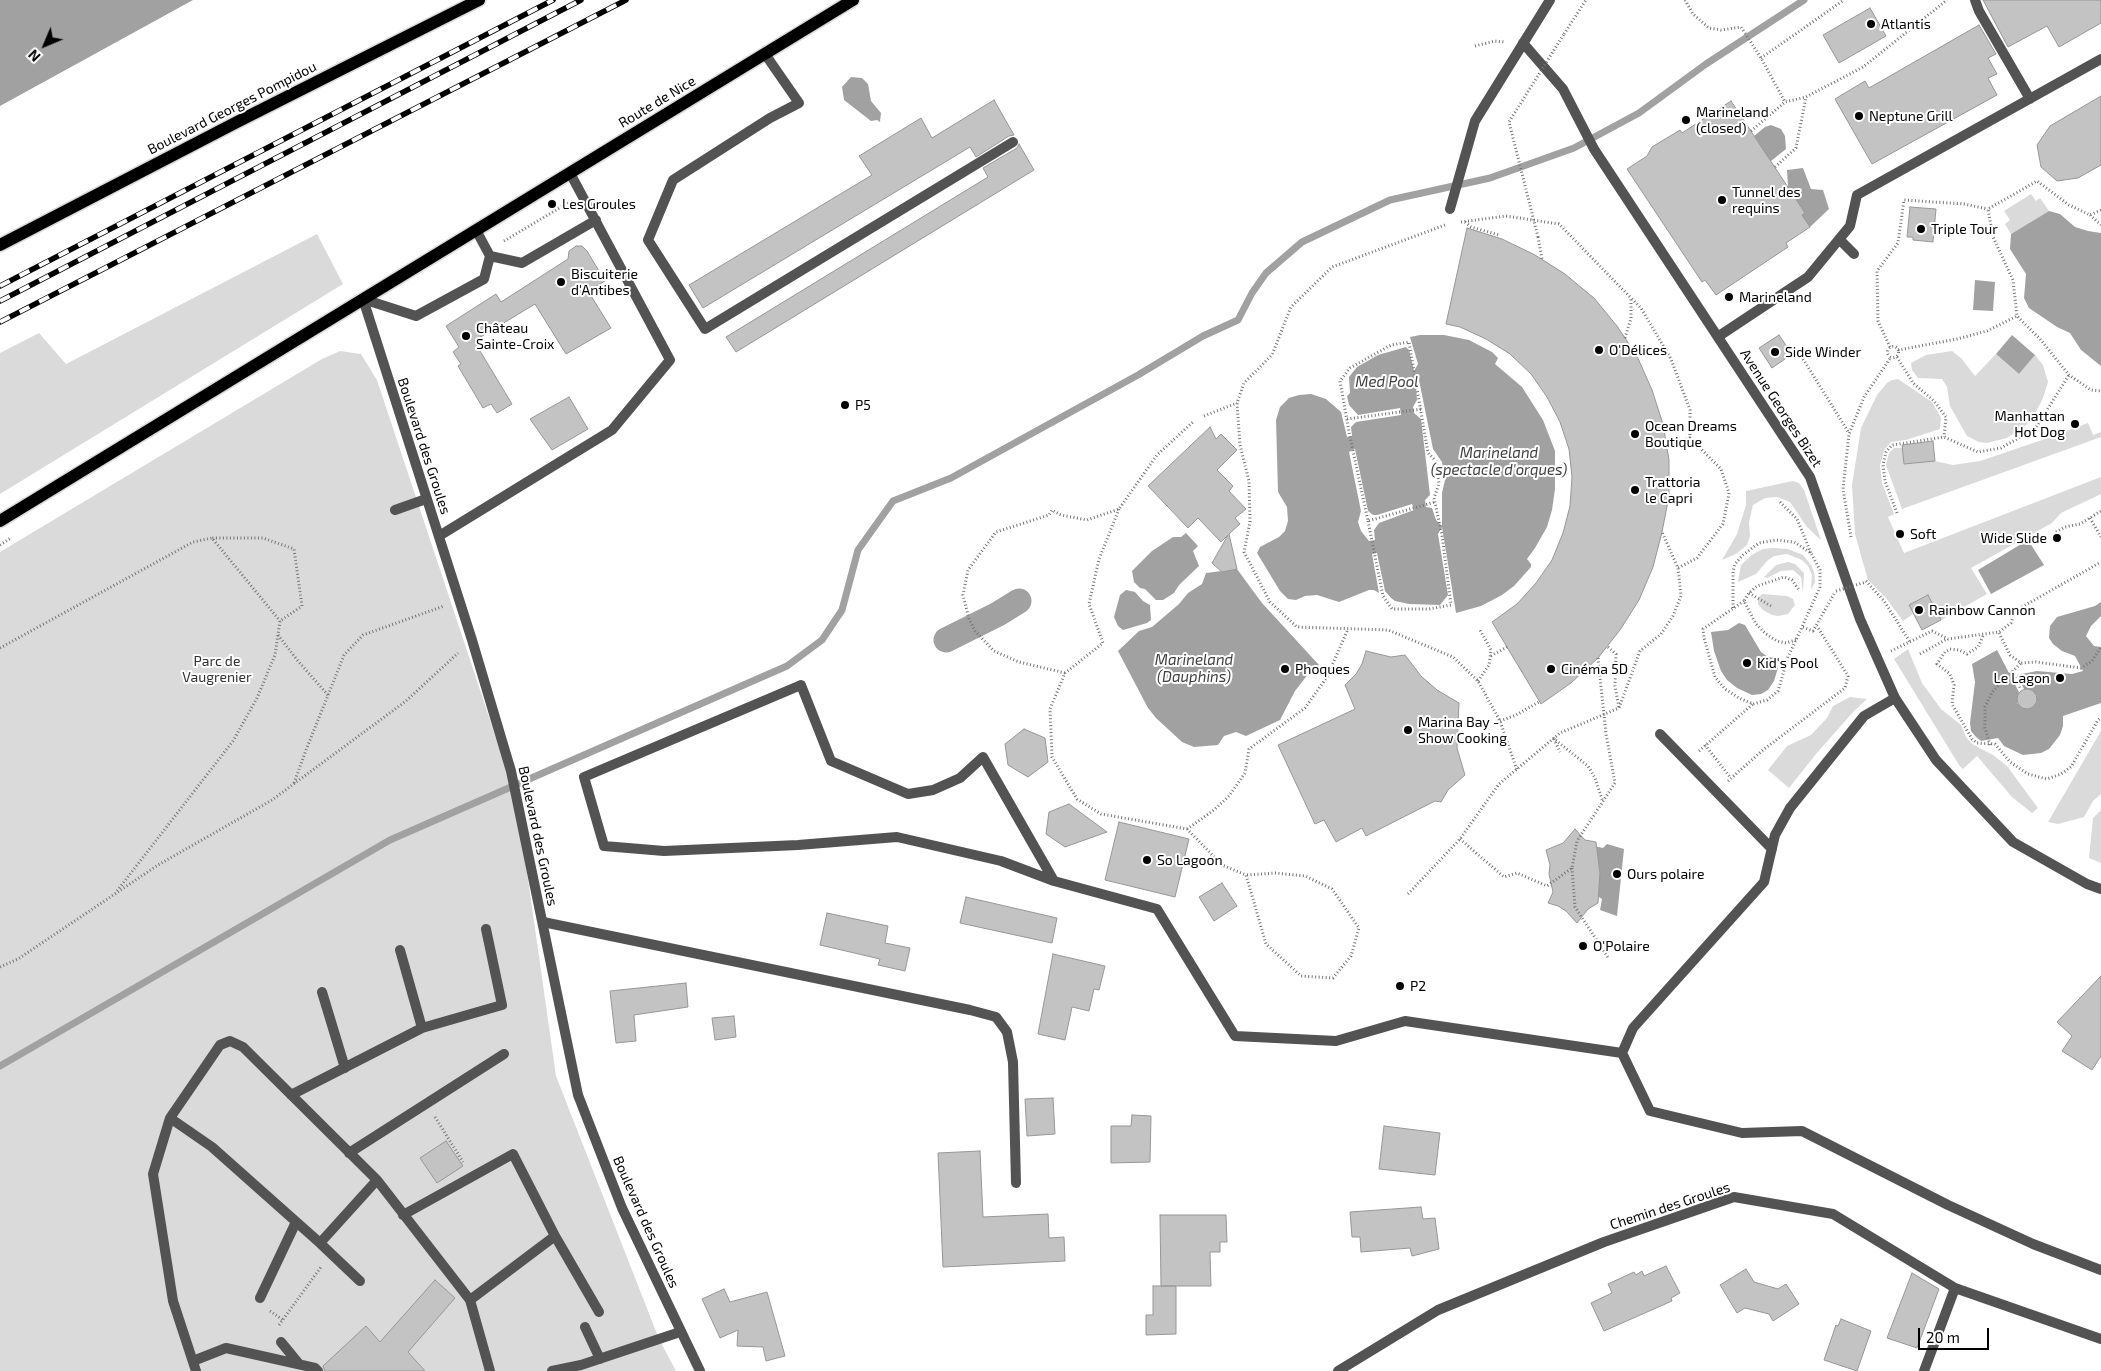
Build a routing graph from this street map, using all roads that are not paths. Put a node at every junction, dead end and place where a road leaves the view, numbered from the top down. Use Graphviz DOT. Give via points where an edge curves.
graph roads {
  1 [pos="479,0"];
  2 [pos="853,0"];
  3 [pos="1550,0"];
  4 [pos="1975,0"];
  5 [pos="1523,43"];
  6 [pos="765,54"];
  7 [pos="2101,59"];
  8 [pos="2030,99"];
  9 [pos="1013,142"];
  10 [pos="570,173"];
  11 [pos="1451,206"];
  12 [pos="596,220"];
  13 [pos="476,230"];
  14 [pos="1839,239"];
  15 [pos="0,246"];
  16 [pos="488,254"];
  17 [pos="1854,254"];
  18 [pos="363,299"];
  19 [pos="1719,336"];
  20 [pos="426,498"];
  21 [pos="395,510"];
  22 [pos="0,521"];
  23 [pos="439,536"];
  24 [pos="1895,698"];
  25 [pos="1660,734"];
  26 [pos="1772,849"];
  27 [pos="1054,881"];
  28 [pos="2101,889"];
  29 [pos="543,922"];
  30 [pos="486,929"];
  31 [pos="400,950"];
  32 [pos="322,992"];
  33 [pos="422,1028"];
  34 [pos="1622,1053"];
  35 [pos="504,1054"];
  36 [pos="345,1068"];
  37 [pos="291,1095"];
  38 [pos="170,1118"];
  39 [pos="349,1153"];
  40 [pos="376,1180"];
  41 [pos="1016,1184"];
  42 [pos="403,1215"];
  43 [pos="296,1222"];
  44 [pos="555,1236"];
  45 [pos="320,1243"];
  46 [pos="2101,1270"];
  47 [pos="360,1281"];
  48 [pos="1955,1288"];
  49 [pos="260,1298"];
  50 [pos="470,1300"];
  51 [pos="599,1312"];
  52 [pos="585,1327"];
  53 [pos="680,1332"];
  54 [pos="2101,1339"];
  55 [pos="281,1342"];
  56 [pos="600,1359"];
  57 [pos="299,1364"];
  58 [pos="195,1366"];
  59 [pos="318,1371"];
  60 [pos="490,1371"];
  61 [pos="552,1371"];
  62 [pos="700,1371"];
  63 [pos="1338,1371"];
  64 [pos="1924,1371"];
  1 -- 15 [label="main road, Boulevard Georges Pompidou"];
  2 -- 6 [label="main road, Route de Nice"];
  3 -- 5 [label="street"];
  4 -- 8 [label="street"];
  5 -- 11 [label="street" via="1475,121"];
  5 -- 19 [label="street, Avenue Georges Bizet" via="1564,89 1594,149"];
  6 -- 9 [label="street" via="799,103 673,180 648,240 705,329"];
  6 -- 10 [label="main road, Route de Nice"];
  7 -- 8 [label="street"];
  8 -- 14 [label="street" via="1857,195 1850,226"];
  10 -- 12 [label="street"];
  10 -- 13 [label="main road, Route de Nice"];
  12 -- 16 [label="street" via="522,263"];
  12 -- 23 [label="street" via="670,360 612,430"];
  13 -- 16 [label="street"];
  13 -- 18 [label="main road, Route de Nice"];
  14 -- 17 [label="street"];
  14 -- 19 [label="street" via="1808,277"];
  16 -- 18 [label="street" via="484,279 416,316"];
  18 -- 20 [label="street, Boulevard des Groules"];
  18 -- 22 [label="main road, Route de Nice"];
  19 -- 24 [label="street, Avenue Georges Bizet" via="1810,477 1860,618"];
  20 -- 21 [label="street"];
  20 -- 23 [label="street, Boulevard des Groules"];
  23 -- 29 [label="street, Boulevard des Groules" via="511,771"];
  24 -- 26 [label="street" via="1864,716 1790,808 1775,835"];
  24 -- 28 [label="street, Avenue Georges Bizet" via="1936,760 2013,842"];
  25 -- 26 [label="street"];
  26 -- 34 [label="street" via="1764,882 1633,1028"];
  27 -- 27 [label="street" via="983,757 960,778 933,790 908,794 831,761 801,685 584,777 604,846 664,851 898,837 1001,861"];
  27 -- 34 [label="street" via="1157,909 1236,1036 1336,1041 1405,1021"];
  29 -- 41 [label="street" via="996,1017 1007,1032 1013,1062"];
  29 -- 53 [label="street, Boulevard des Groules" via="578,1095 622,1208"];
  30 -- 33 [label="street" via="502,1005"];
  31 -- 33 [label="street"];
  32 -- 36 [label="street"];
  33 -- 36 [label="street"];
  34 -- 46 [label="street" via="1650,1111 1742,1133 1802,1131 1948,1205 2033,1244"];
  35 -- 39 [label="street"];
  36 -- 37 [label="street"];
  37 -- 38 [label="street" via="243,1047 230,1041 220,1045"];
  37 -- 39 [label="street"];
  38 -- 43 [label="street" via="212,1148"];
  38 -- 58 [label="street" via="153,1174 173,1301"];
  39 -- 40 [label="street"];
  40 -- 42 [label="street"];
  40 -- 45 [label="street"];
  42 -- 44 [label="street" via="513,1154"];
  42 -- 50 [label="street"];
  43 -- 45 [label="street"];
  43 -- 49 [label="street"];
  44 -- 50 [label="street"];
  44 -- 51 [label="street"];
  45 -- 47 [label="street"];
  48 -- 54 [label="street, Chemin des Groules"];
  48 -- 63 [label="street, Chemin des Groules" via="1832,1214 1734,1197 1604,1242 1438,1310"];
  48 -- 64 [label="street"];
  50 -- 60 [label="street"];
  52 -- 56 [label="street"];
  53 -- 56 [label="street"];
  53 -- 62 [label="street, Boulevard des Groules"];
  55 -- 57 [label="street"];
  56 -- 61 [label="street"];
  57 -- 58 [label="street" via="226,1348"];
  57 -- 59 [label="street"];
}
